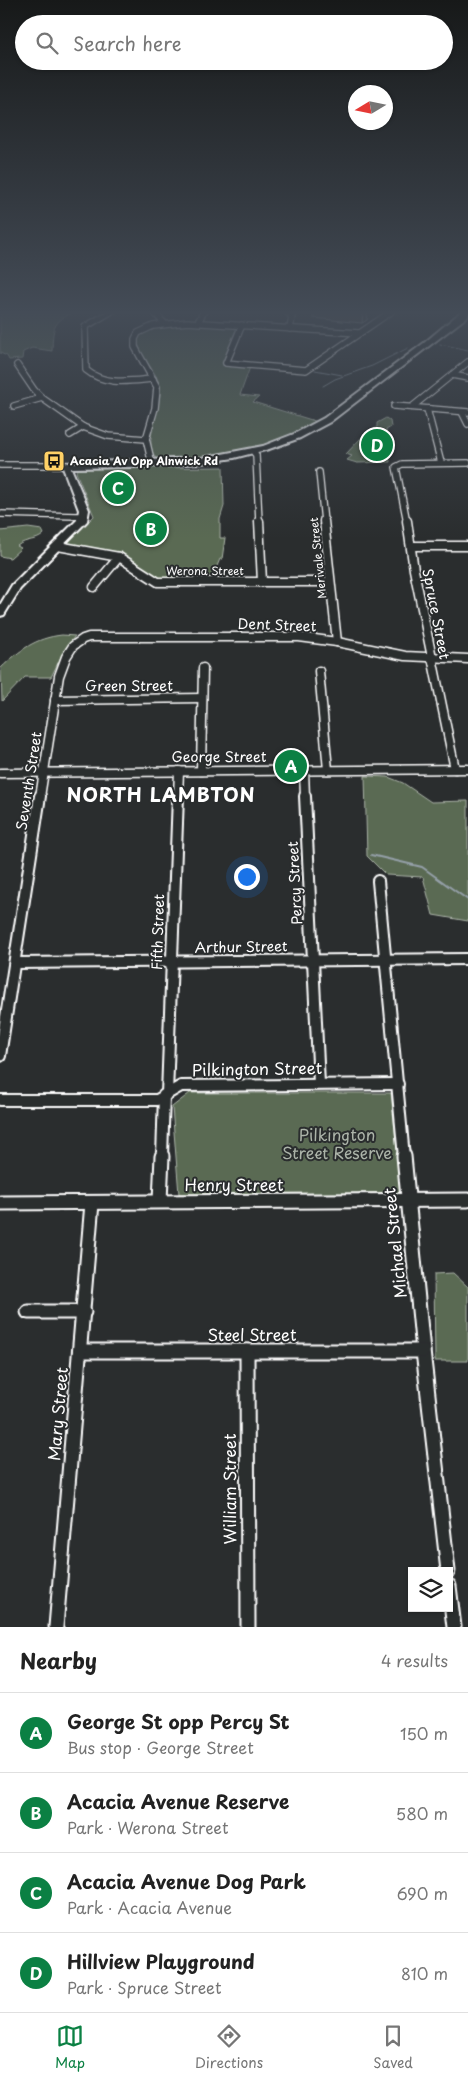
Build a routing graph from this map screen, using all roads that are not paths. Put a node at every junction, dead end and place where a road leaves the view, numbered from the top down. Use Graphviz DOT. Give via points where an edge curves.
graph roads {
  1 [pos="32,387"];
  2 [pos="157,387"];
  3 [pos="371,387"];
  4 [pos="438,387"];
  5 [pos="42,398"];
  6 [pos="14,406"];
  7 [pos="394,406"];
  8 [pos="412,408"];
  9 [pos="428,409"];
  10 [pos="465,412"];
  11 [pos="468,424"];
  12 [pos="83,427"];
  13 [pos="70,435"];
  14 [pos="146,439"];
  15 [pos="254,451"];
  16 [pos="441,463"];
  17 [pos="468,463"];
  18 [pos="152,464"];
  19 [pos="0,465"];
  20 [pos="66,465"];
  21 [pos="398,465"];
  22 [pos="318,472"];
  23 [pos="0,514"];
  24 [pos="78,516"];
  25 [pos="58,546"];
  26 [pos="412,546"];
  27 [pos="468,546"];
  28 [pos="119,557"];
  29 [pos="262,582"];
  30 [pos="330,582"];
  31 [pos="94,587"];
  32 [pos="0,613"];
  33 [pos="84,638"];
  34 [pos="337,642"];
  35 [pos="468,658"];
  36 [pos="433,659"];
  37 [pos="203,668"];
  38 [pos="319,672"];
  39 [pos="202,698"];
  40 [pos="55,700"];
  41 [pos="455,769"];
  42 [pos="468,769"];
  43 [pos="304,770"];
  44 [pos="328,770"];
  45 [pos="179,771"];
  46 [pos="201,771"];
  47 [pos="44,772"];
  48 [pos="0,773"];
  49 [pos="378,881"];
  50 [pos="386,958"];
  51 [pos="468,959"];
  52 [pos="312,960"];
  53 [pos="172,962"];
  54 [pos="15,963"];
  55 [pos="0,1056"];
  56 [pos="319,1084"];
  57 [pos="398,1084"];
  58 [pos="166,1094"];
  59 [pos="0,1100"];
  60 [pos="408,1200"];
  61 [pos="468,1200"];
  62 [pos="160,1201"];
  63 [pos="0,1203"];
  64 [pos="92,1203"];
  65 [pos="28,1312"];
  66 [pos="84,1312"];
  67 [pos="81,1351"];
  68 [pos="247,1351"];
  69 [pos="424,1351"];
  70 [pos="448,1567"];
  71 [pos="452,1612"];
  72 [pos="56,1627"];
  73 [pos="248,1627"];
  74 [pos="454,1627"];
  1 -- 5 [label="street"];
  2 -- 14 [label="street"];
  3 -- 15 [label="street" via="327,420 296,437"];
  4 -- 8 [label="street"];
  5 -- 6 [label="street"];
  5 -- 12 [label="street"];
  7 -- 8 [label="street"];
  8 -- 9 [label="street"];
  9 -- 10 [label="street"];
  9 -- 16 [label="street"];
  10 -- 11 [label="street"];
  12 -- 13 [label="street"];
  12 -- 14 [label="street" via="108,436"];
  14 -- 18 [label="street"];
  15 -- 18 [label="street" via="207,460"];
  15 -- 29 [label="street"];
  16 -- 17 [label="street"];
  16 -- 21 [label="street"];
  18 -- 20 [label="street"];
  19 -- 20 [label="street"];
  20 -- 25 [label="street" via="84,516"];
  21 -- 26 [label="street, Spruce Street"];
  22 -- 30 [label="street, Merivale Street"];
  23 -- 24 [label="street"];
  25 -- 28 [label="street, Werona Street"];
  25 -- 32 [label="street" via="16,587"];
  26 -- 27 [label="street"];
  26 -- 36 [label="street, Spruce Street"];
  28 -- 29 [label="street, Werona Street" via="158,582"];
  28 -- 31 [label="street"];
  29 -- 30 [label="street, Werona Street"];
  30 -- 34 [label="street, Merivale Street"];
  33 -- 34 [label="street, Dent Street" via="279,636"];
  33 -- 40 [label="street, Seventh Street" via="77,641 62,666"];
  34 -- 36 [label="street, Dent Street" via="388,654"];
  35 -- 36 [label="street, Dent Street"];
  36 -- 41 [label="street, Spruce Street"];
  37 -- 39 [label="street"];
  38 -- 44 [label="street"];
  39 -- 40 [label="street, Green Street"];
  39 -- 46 [label="street"];
  40 -- 47 [label="street, Seventh Street"];
  41 -- 42 [label="street, George Street"];
  41 -- 44 [label="street, George Street"];
  43 -- 44 [label="street, George Street"];
  43 -- 46 [label="street, George Street"];
  43 -- 52 [label="street, Percy Street"];
  45 -- 46 [label="street, George Street"];
  45 -- 47 [label="street, George Street"];
  45 -- 53 [label="street, Fifth Street"];
  47 -- 48 [label="street, George Street"];
  47 -- 54 [label="street, Seventh Street"];
  49 -- 50 [label="street, Michael Street"];
  50 -- 51 [label="street, Arthur Street"];
  50 -- 52 [label="street, Arthur Street"];
  50 -- 57 [label="street, Michael Street"];
  52 -- 53 [label="street, Arthur Street"];
  52 -- 56 [label="street, Percy Street"];
  53 -- 54 [label="street, Arthur Street"];
  53 -- 58 [label="street, Fifth Street"];
  54 -- 55 [label="street, Seventh Street"];
  56 -- 57 [label="street, Pilkington Street"];
  56 -- 58 [label="street, Pilkington Street" via="181,1086"];
  57 -- 60 [label="street, Michael Street"];
  58 -- 59 [label="street, Pilkington Street" via="156,1100"];
  58 -- 62 [label="street, Fifth Street"];
  60 -- 61 [label="street, Henry Street"];
  60 -- 62 [label="street, Henry Street"];
  60 -- 69 [label="street, Michael Street"];
  62 -- 64 [label="street, Henry Street"];
  63 -- 64 [label="street, Henry Street"];
  64 -- 66 [label="street, Mary Street"];
  65 -- 66 [label="street"];
  66 -- 67 [label="street, Mary Street"];
  67 -- 68 [label="street, Steel Street"];
  67 -- 72 [label="street, Mary Street"];
  68 -- 69 [label="street, Steel Street"];
  68 -- 73 [label="street, William Street"];
  69 -- 70 [label="street, Michael Street"];
  71 -- 74 [label="street"];
}
